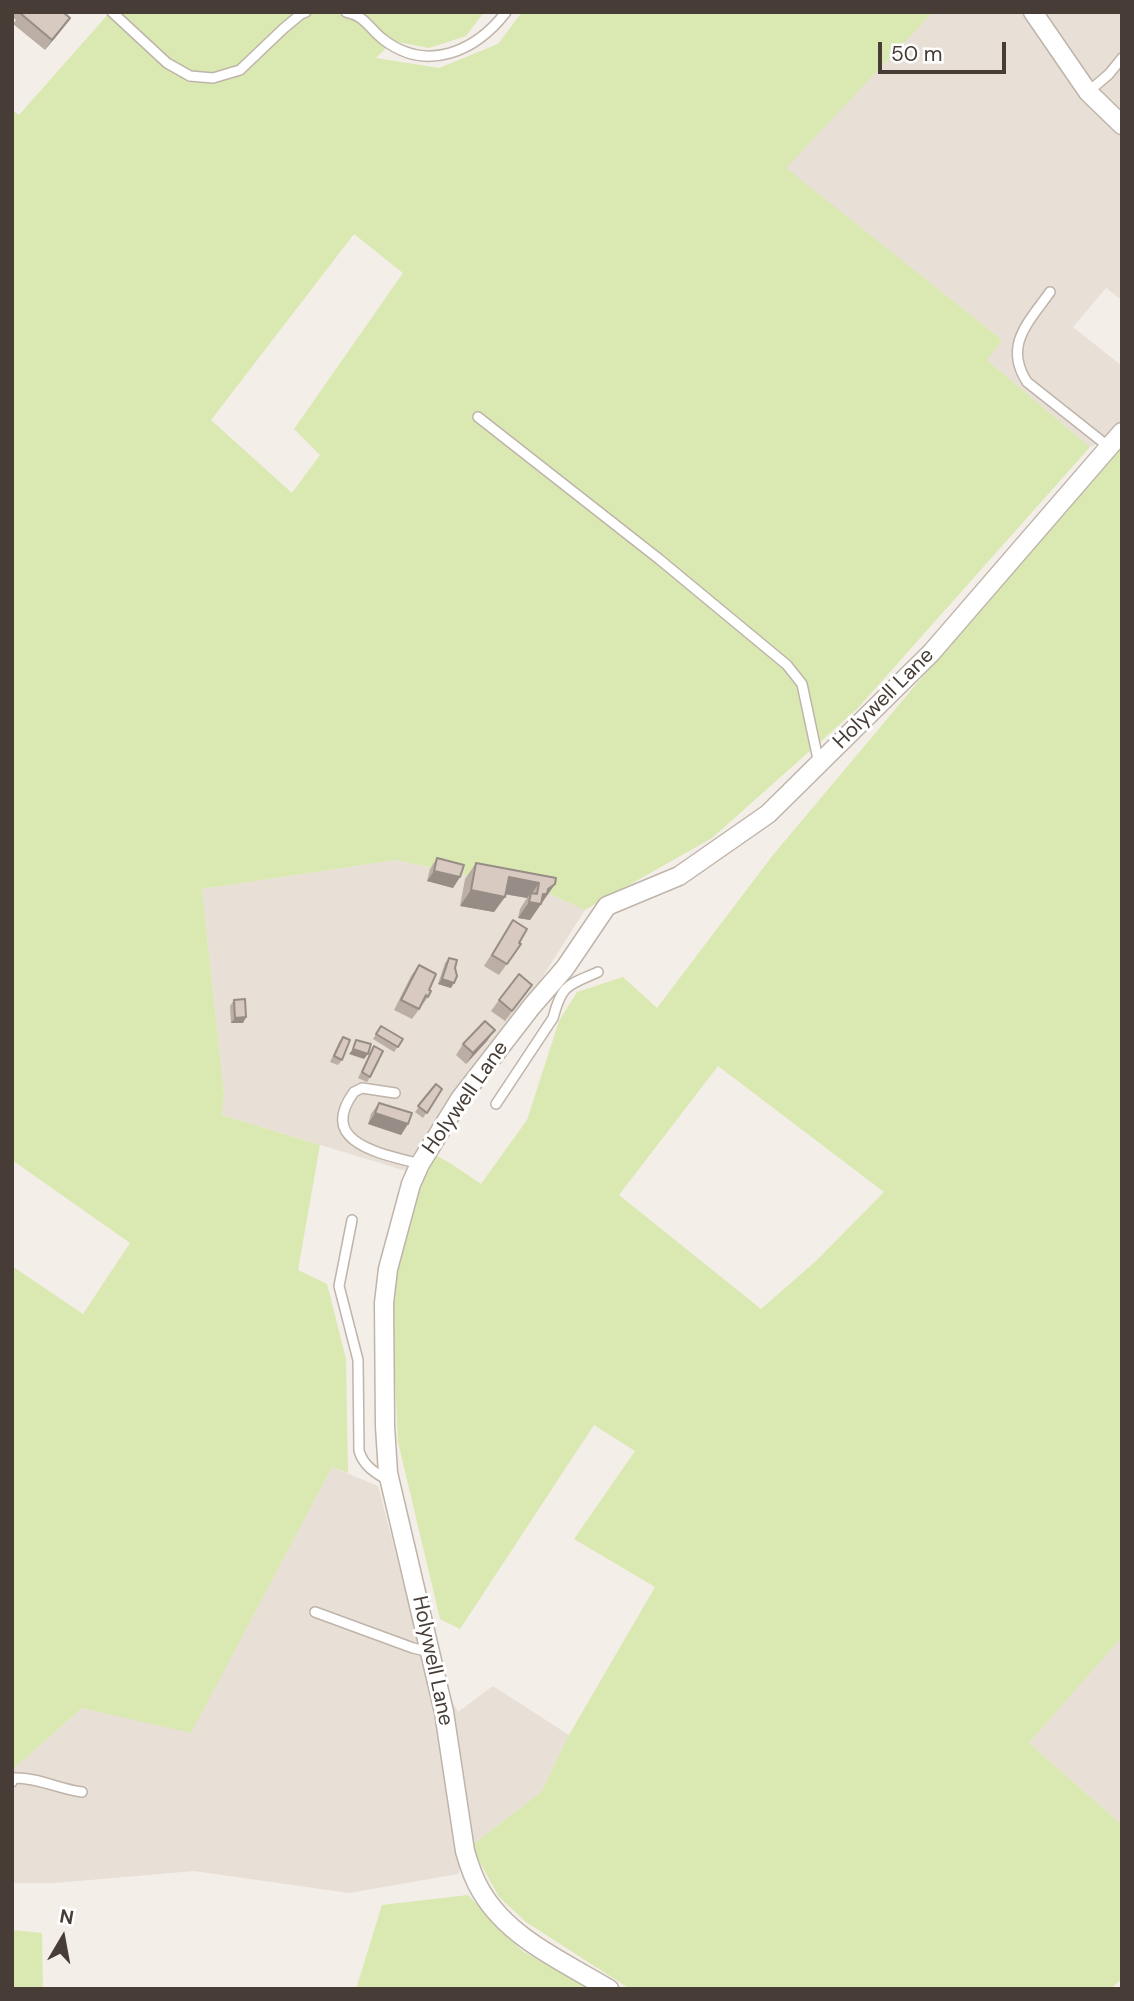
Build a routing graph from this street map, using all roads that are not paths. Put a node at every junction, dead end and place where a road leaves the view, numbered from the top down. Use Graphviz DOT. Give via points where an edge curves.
graph roads {
  1 [pos="111,12"];
  2 [pos="306,12"];
  3 [pos="346,12"];
  4 [pos="506,12"];
  5 [pos="1033,12"];
  6 [pos="1122,58"];
  7 [pos="1088,92"];
  8 [pos="1122,125"];
  9 [pos="1050,292"];
  10 [pos="478,417"];
  11 [pos="1122,432"];
  12 [pos="1109,447"];
  13 [pos="819,764"];
  14 [pos="598,972"];
  15 [pos="557,1002"];
  16 [pos="532,1006"];
  17 [pos="396,1093"];
  18 [pos="496,1104"];
  19 [pos="420,1164"];
  20 [pos="352,1220"];
  21 [pos="390,1482"];
  22 [pos="315,1612"];
  23 [pos="430,1652"];
  24 [pos="12,1782"];
  25 [pos="82,1791"];
  26 [pos="609,1989"];
  1 -- 2 [label="lane" via="167,63 190,76 213,78 240,70"];
  3 -- 4 [label="lane" via="358,14 382,40 401,51 447,55 480,40"];
  5 -- 7 [label="street"];
  6 -- 7 [label="lane"];
  7 -- 8 [label="street"];
  9 -- 12 [label="lane" via="1020,334 1018,367 1027,382"];
  10 -- 13 [label="lane" via="787,665 802,684"];
  11 -- 12 [label="street, Holywell Lane"];
  12 -- 13 [label="street, Holywell Lane" via="931,653"];
  13 -- 16 [label="street, Holywell Lane" via="768,814 679,876 607,906 565,968"];
  14 -- 15 [label="lane" via="566,986"];
  15 -- 16 [label="lane"];
  15 -- 18 [label="lane" via="553,1018"];
  16 -- 19 [label="street, Holywell Lane" via="460,1099"];
  17 -- 19 [label="lane" via="362,1088 354,1092 343,1113 346,1132 362,1146"];
  19 -- 21 [label="street, Holywell Lane" via="397,1227 384,1303"];
  20 -- 21 [label="lane" via="339,1286 358,1360 359,1451 370,1469"];
  21 -- 23 [label="street, Holywell Lane"];
  22 -- 23 [label="lane"];
  23 -- 26 [label="street, Holywell Lane" via="465,1851 481,1893 534,1945"];
  24 -- 25 [label="lane" via="24,1778"];
}
